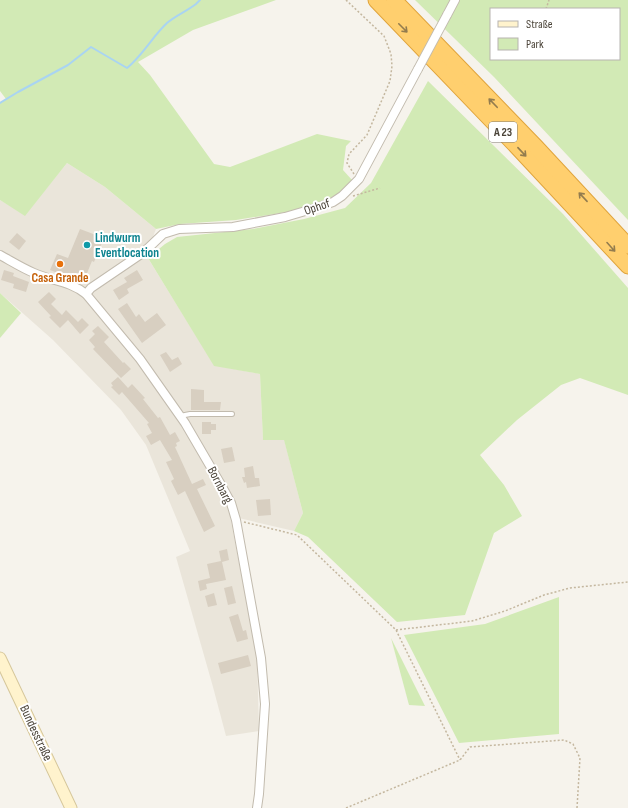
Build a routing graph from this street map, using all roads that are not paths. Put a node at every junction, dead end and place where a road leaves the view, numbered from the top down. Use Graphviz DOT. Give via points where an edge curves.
graph roads {
  1 [pos="376,0"];
  2 [pos="394,0"];
  3 [pos="455,0"];
  4 [pos="628,246"];
  5 [pos="0,255"];
  6 [pos="628,266"];
  7 [pos="86,294"];
  8 [pos="232,414"];
  9 [pos="180,416"];
  10 [pos="0,658"];
  11 [pos="71,808"];
  12 [pos="257,808"];
  1 -- 6 [label="highway, A 23, one-way"];
  4 -- 2 [label="highway, A 23, one-way"];
  3 -- 7 [label="street, Ophof, bridge" via="359,179 347,193 333,202 285,217 233,226 179,229 163,234 144,252"];
  5 -- 7 [label="street, Bornbarg" via="34,273 78,287"];
  7 -- 9 [label="street, Bornbarg" via="140,359"];
  8 -- 9 [label="lane"];
  9 -- 12 [label="street, Bornbarg" via="231,503 236,520 261,658 265,704"];
  10 -- 11 [label="street, Bundesstraße"];
}
